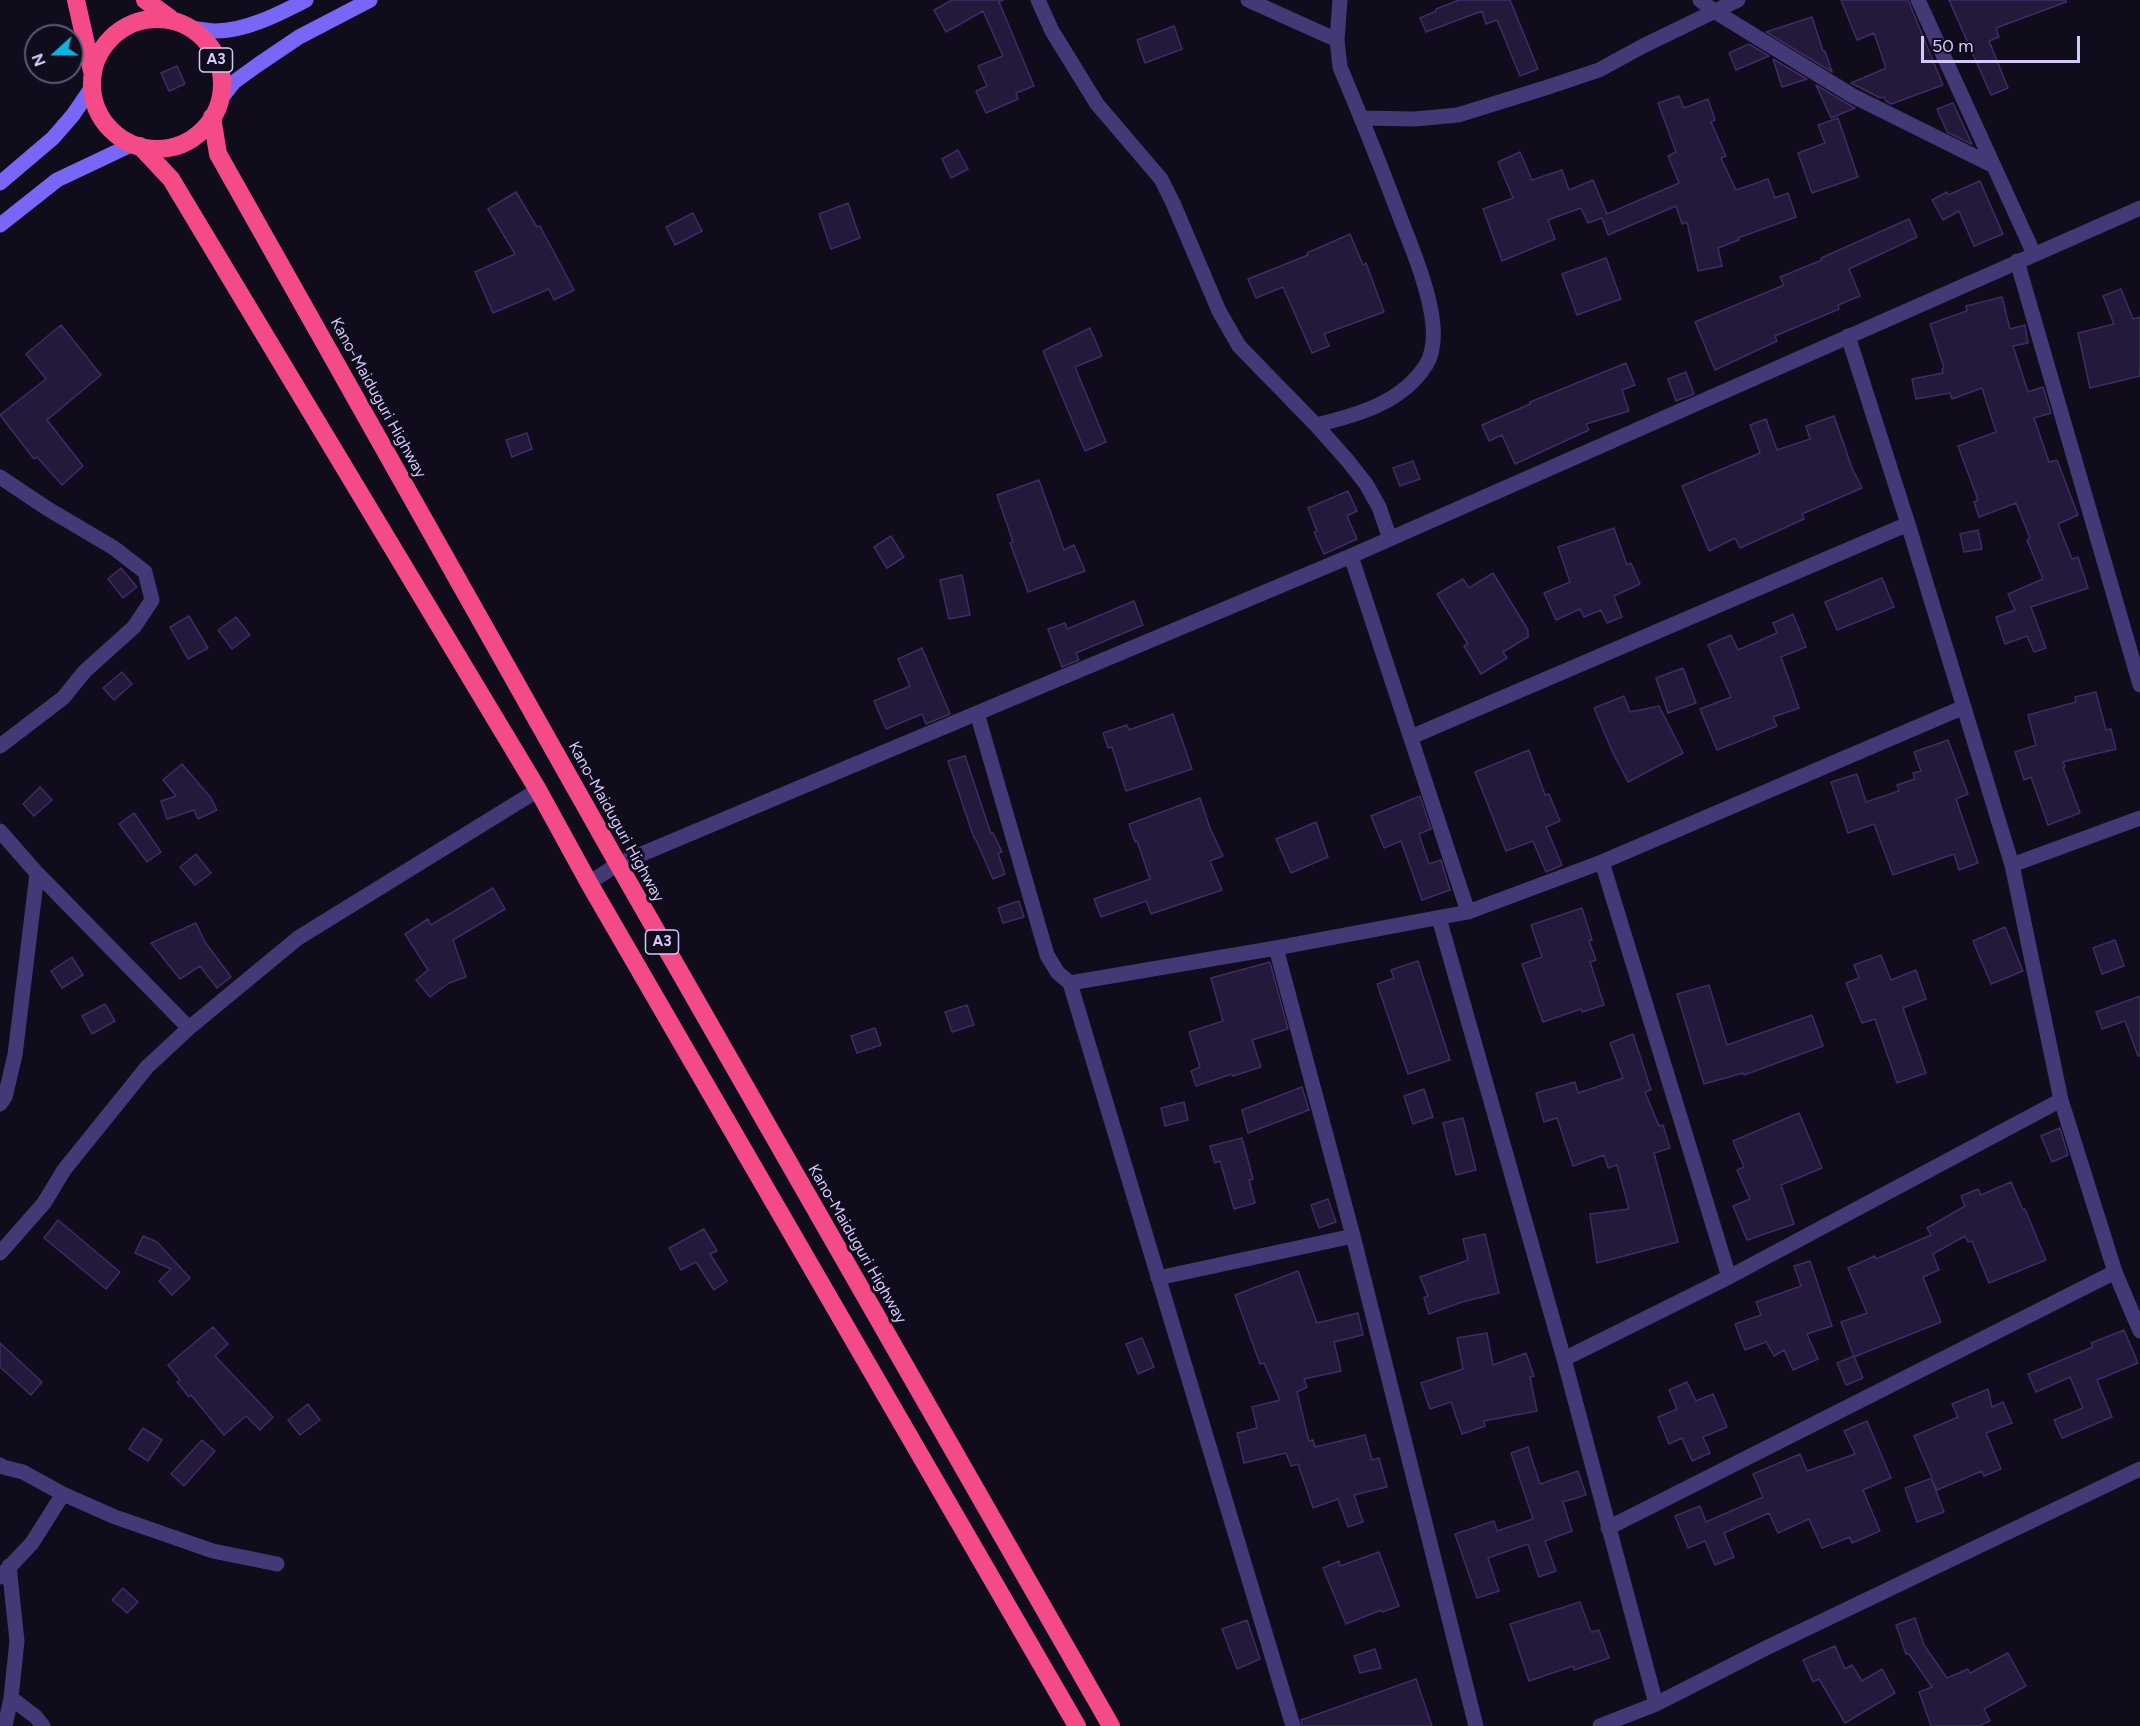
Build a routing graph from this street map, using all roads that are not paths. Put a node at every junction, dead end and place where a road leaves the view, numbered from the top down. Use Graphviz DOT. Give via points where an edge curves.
graph roads {
  1 [pos="76,0"];
  2 [pos="145,0"];
  3 [pos="306,0"];
  4 [pos="370,0"];
  5 [pos="1038,0"];
  6 [pos="1248,0"];
  7 [pos="1340,0"];
  8 [pos="1700,0"];
  9 [pos="1737,0"];
  10 [pos="1918,0"];
  11 [pos="1714,11"];
  12 [pos="182,24"];
  13 [pos="1337,39"];
  14 [pos="92,80"];
  15 [pos="216,109"];
  16 [pos="1361,118"];
  17 [pos="136,145"];
  18 [pos="1994,166"];
  19 [pos="0,183"];
  20 [pos="2140,208"];
  21 [pos="0,225"];
  22 [pos="2034,254"];
  23 [pos="2017,261"];
  24 [pos="1848,336"];
  25 [pos="1316,425"];
  26 [pos="0,477"];
  27 [pos="1908,524"];
  28 [pos="1390,539"];
  29 [pos="1351,556"];
  30 [pos="2140,686"];
  31 [pos="1964,707"];
  32 [pos="977,713"];
  33 [pos="1411,737"];
  34 [pos="0,746"];
  35 [pos="538,790"];
  36 [pos="2140,818"];
  37 [pos="0,831"];
  38 [pos="1602,862"];
  39 [pos="618,864"];
  40 [pos="2012,865"];
  41 [pos="37,874"];
  42 [pos="589,883"];
  43 [pos="1468,912"];
  44 [pos="1439,918"];
  45 [pos="1276,948"];
  46 [pos="1070,983"];
  47 [pos="189,1028"];
  48 [pos="2061,1100"];
  49 [pos="0,1104"];
  50 [pos="1353,1236"];
  51 [pos="0,1253"];
  52 [pos="2115,1272"];
  53 [pos="1729,1277"];
  54 [pos="1158,1278"];
  55 [pos="2140,1331"];
  56 [pos="1564,1359"];
  57 [pos="0,1465"];
  58 [pos="2140,1469"];
  59 [pos="63,1494"];
  60 [pos="1608,1528"];
  61 [pos="277,1564"];
  62 [pos="5,1572"];
  63 [pos="11,1698"];
  64 [pos="1656,1704"];
  65 [pos="5,1726"];
  66 [pos="43,1726"];
  67 [pos="1077,1726"];
  68 [pos="1111,1726"];
  69 [pos="1293,1726"];
  70 [pos="1476,1726"];
  71 [pos="1600,1726"];
  1 -- 14 [label="highway, A3"];
  2 -- 12 [label="highway, A3"];
  3 -- 12 [label="main road" via="241,27 215,31"];
  4 -- 15 [label="main road" via="283,48 234,82"];
  5 -- 25 [label="street" via="1052,31 1097,104 1161,179 1219,311 1239,346"];
  6 -- 13 [label="street"];
  7 -- 13 [label="street"];
  8 -- 11 [label="street"];
  9 -- 11 [label="street"];
  10 -- 18 [label="street"];
  11 -- 16 [label="street" via="1599,70 1458,115"];
  11 -- 18 [label="street" via="1853,96"];
  12 -- 14 [label="highway" via="153,18 132,23 113,35 99,52"];
  12 -- 15 [label="highway, A3" via="203,38 213,52 221,84"];
  13 -- 16 [label="street" via="1340,67"];
  14 -- 17 [label="highway, A3" via="95,105 104,122"];
  14 -- 19 [label="main road" via="73,115 53,138"];
  15 -- 17 [label="highway" via="202,130 189,140 173,147"];
  15 -- 39 [label="highway, Kano-Maiduguri Highway / A3" via="219,154"];
  16 -- 25 [label="street" via="1415,256 1433,324 1432,346 1427,364 1388,401 1359,415"];
  17 -- 21 [label="main road" via="57,180"];
  17 -- 35 [label="highway, A3" via="171,179"];
  18 -- 22 [label="street"];
  20 -- 22 [label="street"];
  22 -- 23 [label="street"];
  23 -- 24 [label="street"];
  23 -- 30 [label="street"];
  24 -- 27 [label="street"];
  24 -- 28 [label="street"];
  25 -- 28 [label="street" via="1366,484"];
  26 -- 34 [label="street" via="114,548 145,572 152,600 134,627 85,671 63,699"];
  27 -- 31 [label="street"];
  27 -- 33 [label="street"];
  28 -- 29 [label="street"];
  29 -- 32 [label="street"];
  29 -- 33 [label="street"];
  31 -- 38 [label="street"];
  31 -- 40 [label="street"];
  32 -- 39 [label="street"];
  32 -- 46 [label="street" via="1047,955"];
  33 -- 43 [label="street"];
  35 -- 42 [label="highway, A3"];
  35 -- 47 [label="street" via="298,938"];
  36 -- 40 [label="street"];
  37 -- 41 [label="street"];
  38 -- 43 [label="street"];
  38 -- 53 [label="street"];
  39 -- 42 [label="street"];
  39 -- 68 [label="highway, Kano-Maiduguri Highway / A3"];
  40 -- 48 [label="street"];
  41 -- 47 [label="street"];
  41 -- 49 [label="street" via="15,1055"];
  42 -- 67 [label="highway, A3"];
  43 -- 44 [label="street"];
  44 -- 45 [label="street"];
  44 -- 56 [label="street"];
  45 -- 46 [label="street"];
  45 -- 50 [label="street"];
  46 -- 54 [label="street"];
  47 -- 51 [label="street" via="147,1067 64,1170 44,1203"];
  48 -- 52 [label="street"];
  48 -- 53 [label="street"];
  50 -- 54 [label="street"];
  50 -- 70 [label="street"];
  52 -- 55 [label="street"];
  52 -- 60 [label="street"];
  53 -- 56 [label="street"];
  54 -- 69 [label="street"];
  56 -- 60 [label="street"];
  57 -- 59 [label="street"];
  58 -- 64 [label="street"];
  59 -- 61 [label="street" via="115,1517 213,1551"];
  59 -- 62 [label="street" via="32,1543"];
  60 -- 64 [label="street"];
  62 -- 63 [label="street" via="16,1641"];
  63 -- 65 [label="street"];
  63 -- 66 [label="street"];
  64 -- 71 [label="street"];
}
